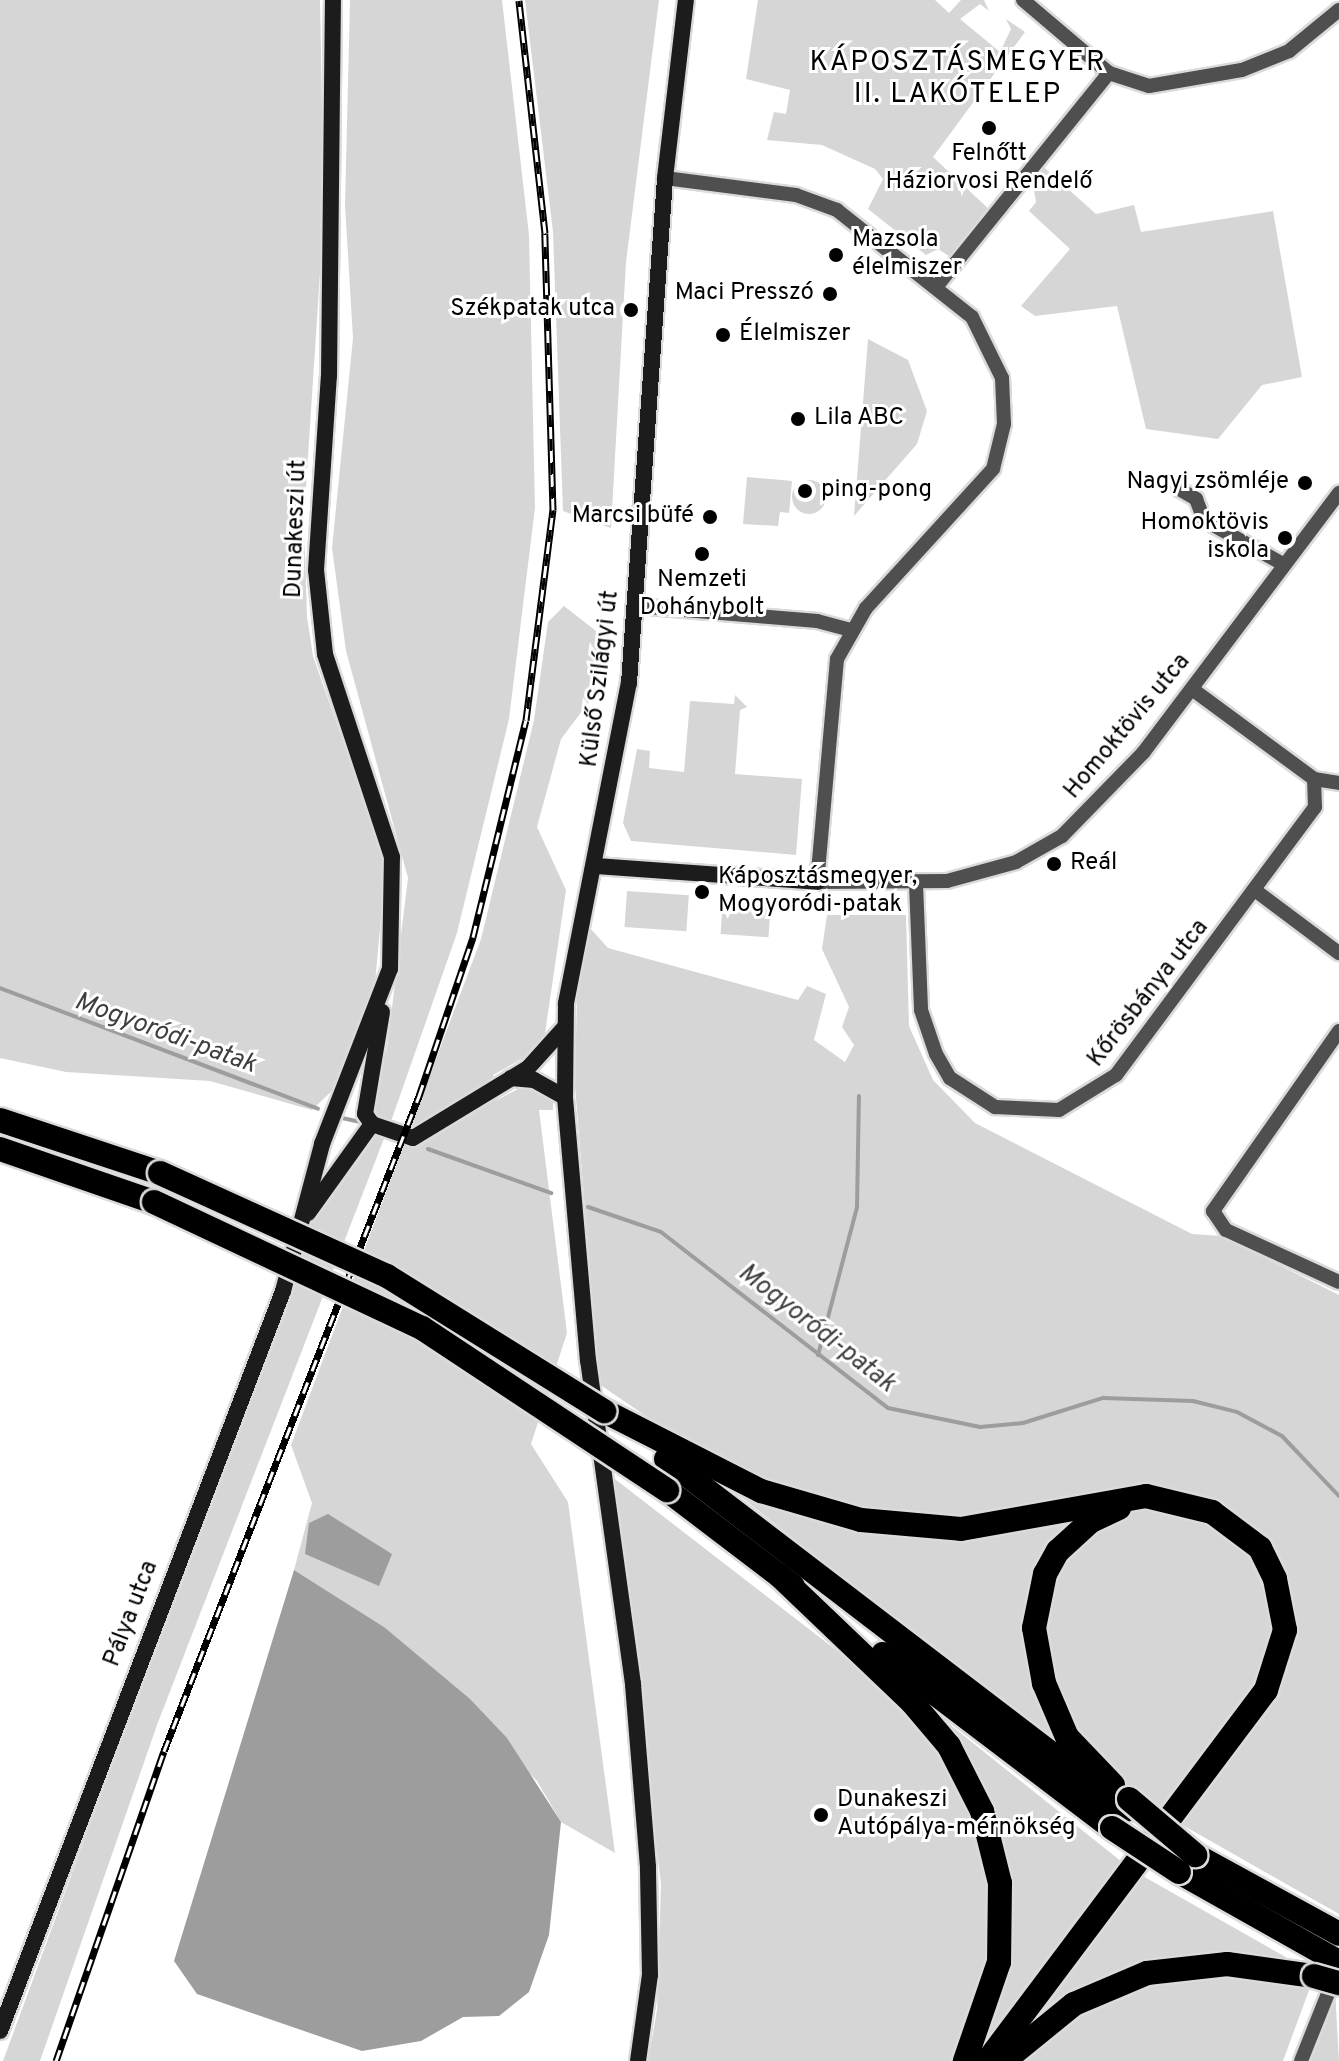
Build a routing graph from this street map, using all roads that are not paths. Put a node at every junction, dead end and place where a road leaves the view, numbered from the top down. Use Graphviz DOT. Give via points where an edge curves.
graph roads {
  1 [pos="333,0"];
  2 [pos="686,0"];
  3 [pos="1023,0"];
  4 [pos="1339,10"];
  5 [pos="1109,73"];
  6 [pos="665,178"];
  7 [pos="937,286"];
  8 [pos="1179,489"];
  9 [pos="1339,493"];
  10 [pos="1283,564"];
  11 [pos="636,606"];
  12 [pos="850,630"];
  13 [pos="1192,689"];
  14 [pos="1314,779"];
  15 [pos="1339,783"];
  16 [pos="596,866"];
  17 [pos="817,882"];
  18 [pos="916,884"];
  19 [pos="1256,891"];
  20 [pos="1339,953"];
  21 [pos="381,1002"];
  22 [pos="565,1026"];
  23 [pos="1339,1031"];
  24 [pos="565,1065"];
  25 [pos="528,1068"];
  26 [pos="507,1078"];
  27 [pos="565,1097"];
  28 [pos="0,1120"];
  29 [pos="372,1124"];
  30 [pos="0,1149"];
  31 [pos="308,1214"];
  32 [pos="1339,1282"];
  33 [pos="674,1456"];
  34 [pos="1177,1501"];
  35 [pos="780,1576"];
  36 [pos="1122,1812"];
  37 [pos="1187,1863"];
  38 [pos="1337,1933"];
  39 [pos="1329,1965"];
  40 [pos="1339,1983"];
  41 [pos="0,2031"];
  42 [pos="638,2059"];
  43 [pos="965,2061"];
  44 [pos="987,2061"];
  45 [pos="1004,2061"];
  46 [pos="1301,2061"];
  1 -- 21 [label="street, Dunakeszi út" via="330,363 316,570 325,654 392,857 395,929"];
  2 -- 6 [label="street, Külső Szilágyi út"];
  3 -- 5 [label="street"];
  4 -- 5 [label="street" via="1289,51 1242,70 1149,86"];
  5 -- 7 [label="street"];
  6 -- 7 [label="street" via="813,200 854,220"];
  6 -- 11 [label="street, Külső Szilágyi út"];
  7 -- 12 [label="street" via="972,317 994,353 1005,394 1002,442 975,496"];
  8 -- 10 [label="street" via="1196,499 1204,520"];
  9 -- 10 [label="street, Homoktövis utca"];
  10 -- 13 [label="street, Homoktövis utca"];
  11 -- 12 [label="street" via="817,621"];
  11 -- 16 [label="street, Külső Szilágyi út"];
  12 -- 17 [label="street" via="831,688"];
  13 -- 14 [label="street"];
  13 -- 18 [label="street, Homoktövis utca" via="1102,802 1062,836 1016,862"];
  14 -- 15 [label="street"];
  14 -- 19 [label="street, Kőrösbánya utca" via="1315,807"];
  16 -- 17 [label="street, Homoktövis utca"];
  16 -- 22 [label="street, Külső Szilágyi út" via="571,960"];
  17 -- 18 [label="street, Homoktövis utca"];
  18 -- 19 [label="street, Kőrösbánya utca" via="921,1010 936,1054 971,1095 1037,1113 1079,1103 1116,1075"];
  19 -- 20 [label="street"];
  21 -- 29 [label="street" via="366,1102"];
  21 -- 31 [label="street, Dunakeszi út" via="326,1132"];
  22 -- 24 [label="street, Külső Szilágyi út"];
  22 -- 25 [label="street"];
  23 -- 32 [label="street" via="1213,1211 1226,1230"];
  24 -- 25 [label="street"];
  24 -- 27 [label="street, Külső Szilágyi út"];
  25 -- 26 [label="street"];
  26 -- 27 [label="street" via="534,1080"];
  26 -- 29 [label="street" via="420,1138"];
  27 -- 42 [label="street, Külső Szilágyi út" via="588,1361 641,1765 650,1946"];
  28 -- 33 [label="highway, bridge" via="160,1173 387,1276"];
  29 -- 31 [label="street"];
  30 -- 35 [label="highway, bridge" via="154,1202 422,1328 667,1490"];
  31 -- 41 [label="street, Pálya utca"];
  33 -- 34 [label="highway" via="793,1503 925,1530 1013,1522 1126,1498"];
  33 -- 36 [label="highway"];
  34 -- 36 [label="highway" via="1136,1504 1091,1521 1058,1551 1038,1596 1035,1642 1051,1703 1067,1737"];
  34 -- 44 [label="highway" via="1212,1512 1260,1548 1282,1601 1285,1636 1275,1671 1252,1716"];
  35 -- 36 [label="highway"];
  35 -- 43 [label="highway" via="911,1701 949,1746 982,1811 1000,1883 999,1962"];
  36 -- 37 [label="highway, bridge"];
  36 -- 37 [label="highway, bridge"];
  37 -- 38 [label="highway"];
  37 -- 39 [label="highway"];
  39 -- 40 [label="highway, bridge"];
  39 -- 45 [label="highway" via="1227,1964 1147,1973 1074,2004"];
  39 -- 46 [label="street"];
}
